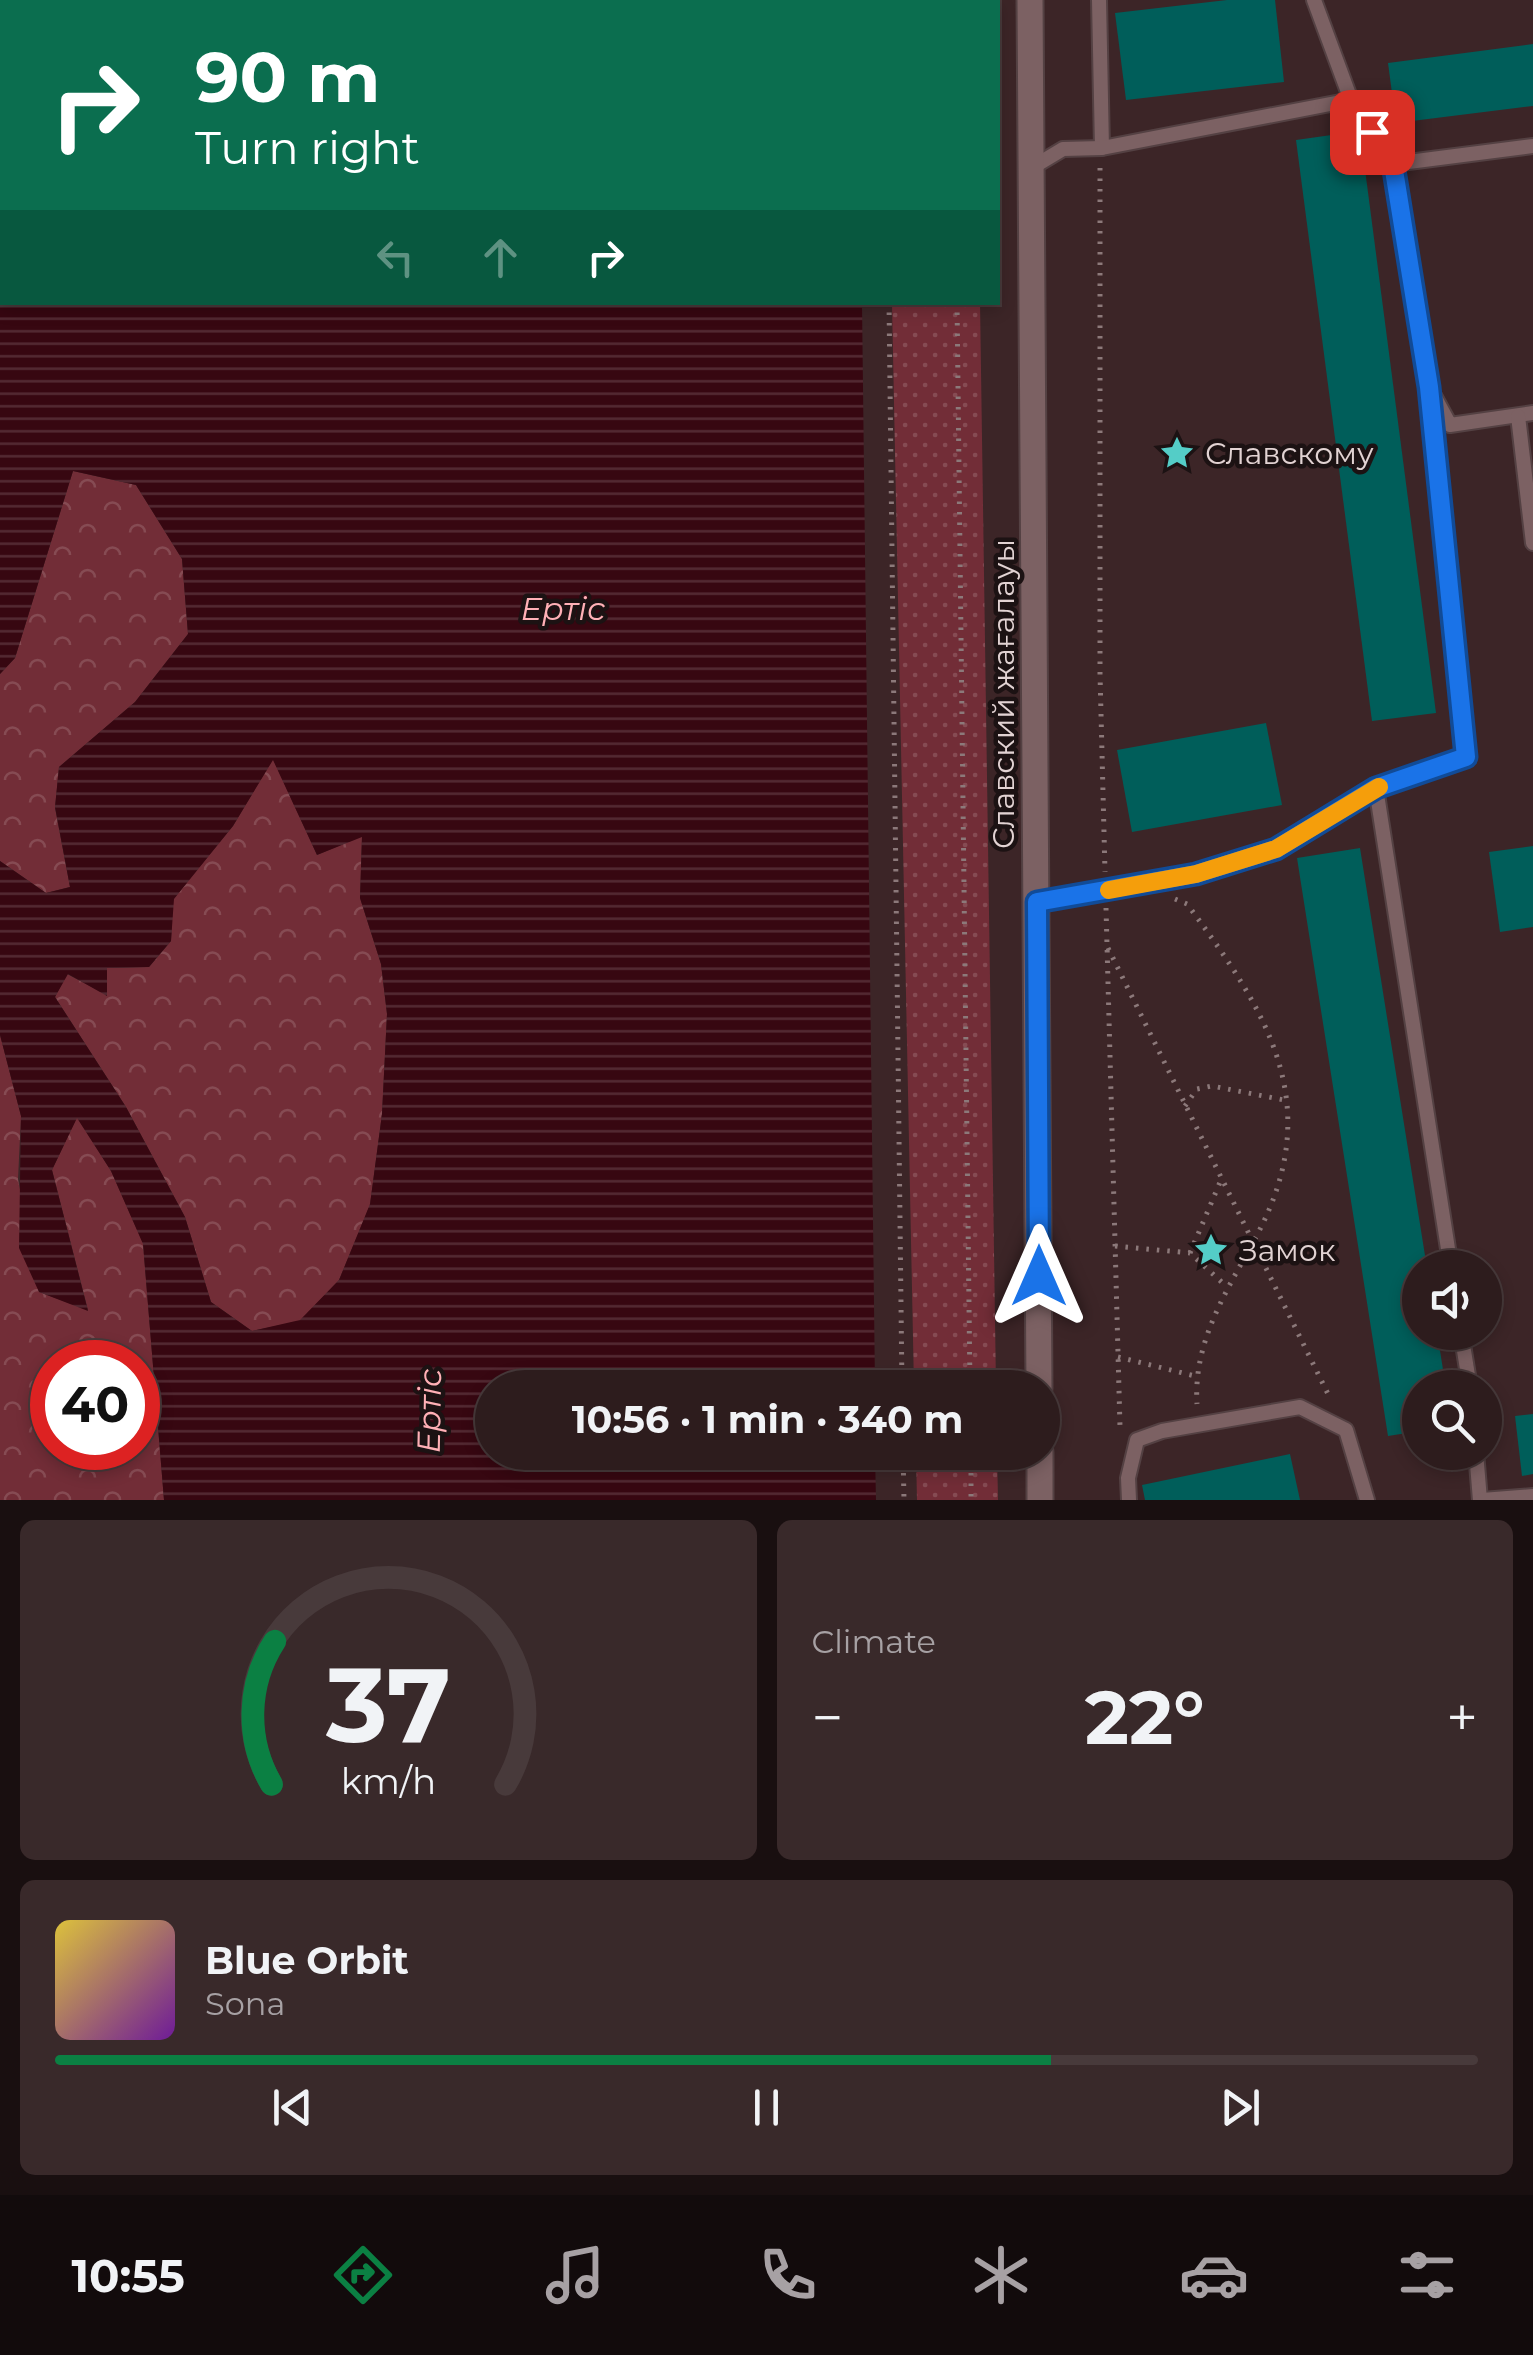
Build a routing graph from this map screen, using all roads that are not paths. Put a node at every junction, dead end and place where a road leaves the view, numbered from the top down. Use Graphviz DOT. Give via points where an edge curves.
graph roads {
  1 [pos="1030,0"];
  2 [pos="1099,0"];
  3 [pos="1314,0"];
  4 [pos="1351,100"];
  5 [pos="1533,146"];
  6 [pos="1101,148"];
  7 [pos="1393,164"];
  8 [pos="1033,166"];
  9 [pos="1429,387"];
  10 [pos="1525,414"];
  11 [pos="1533,543"];
  12 [pos="1376,788"];
  13 [pos="1037,902"];
  14 [pos="1448,1250"];
  15 [pos="1039,1370"];
  16 [pos="1040,1470"];
  17 [pos="1478,1470"];
  18 [pos="1533,1496"];
  19 [pos="1040,1500"];
  20 [pos="1129,1500"];
  21 [pos="1367,1500"];
  22 [pos="1481,1500"];
  1 -- 8 [label="street, Славский жағалауы"];
  2 -- 6 [label="lane"];
  3 -- 4 [label="lane"];
  4 -- 6 [label="lane"];
  4 -- 7 [label="lane"];
  5 -- 7 [label="lane"];
  6 -- 8 [label="lane" via="1063,150"];
  7 -- 9 [label="lane"];
  8 -- 13 [label="street, Славский жағалауы"];
  9 -- 10 [label="lane" via="1450,425"];
  9 -- 12 [label="lane" via="1466,757"];
  10 -- 11 [label="lane"];
  12 -- 13 [label="lane" via="1276,849 1196,874"];
  12 -- 14 [label="lane"];
  13 -- 15 [label="street, Славский жағалауы"];
  16 -- 19 [label="street"];
  17 -- 22 [label="lane"];
  18 -- 22 [label="lane"];
  20 -- 21 [label="lane" via="1136,1440 1300,1407 1346,1430"];
}
